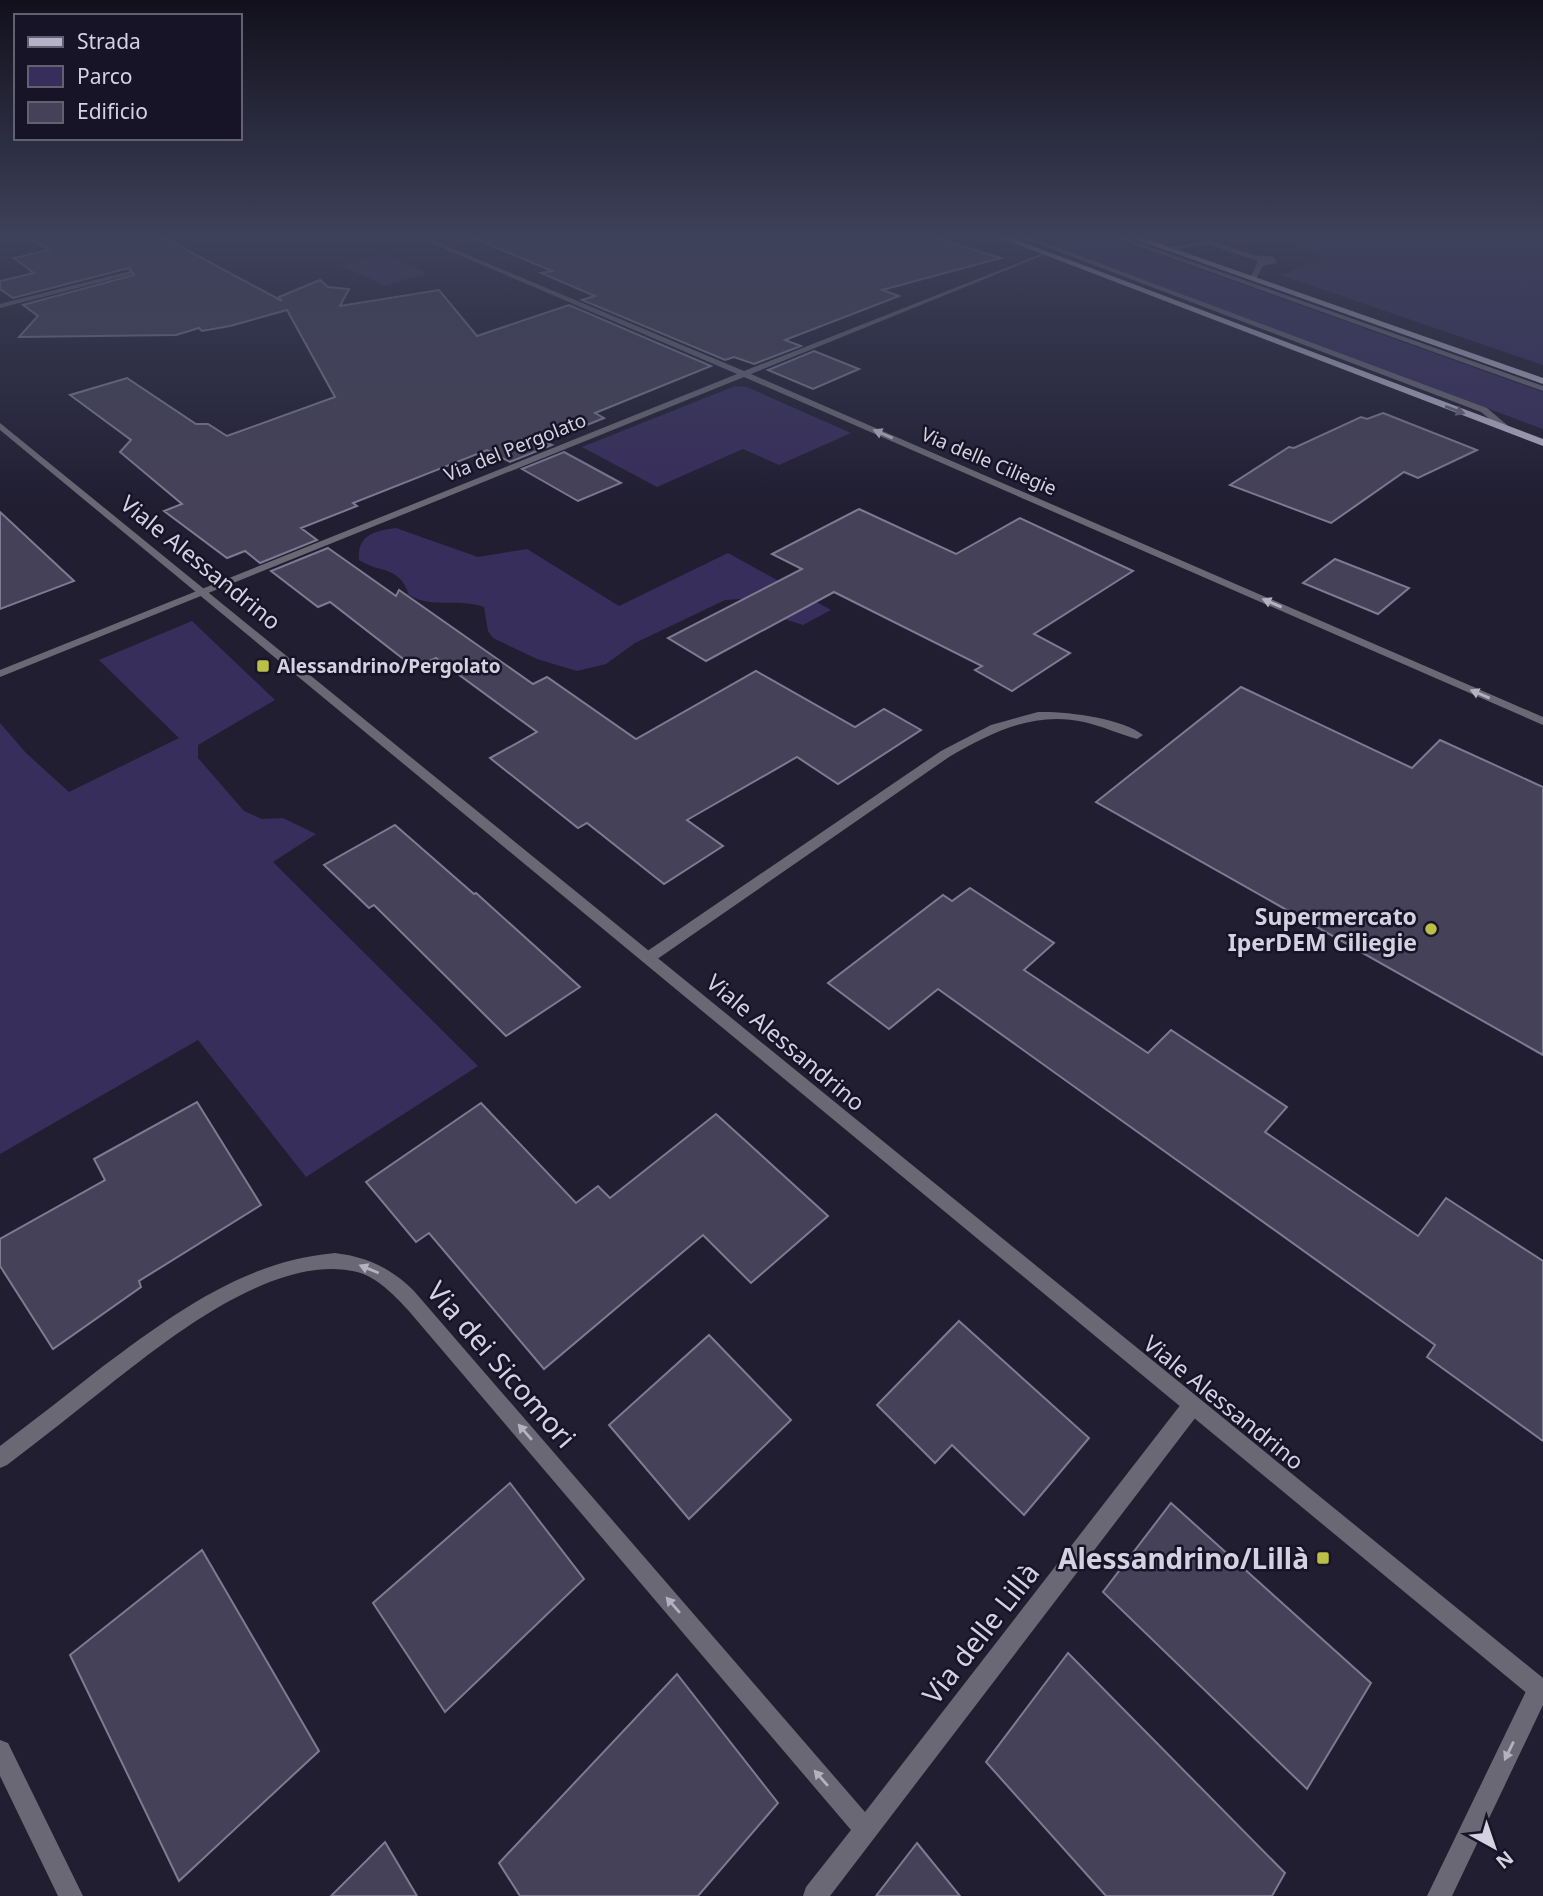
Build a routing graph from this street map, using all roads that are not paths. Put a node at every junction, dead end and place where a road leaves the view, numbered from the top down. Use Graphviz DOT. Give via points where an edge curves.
graph roads {
  1 [pos="629,325"];
  2 [pos="862,325"];
  3 [pos="1234,325"];
  4 [pos="1259,325"];
  5 [pos="1366,325"];
  6 [pos="1385,325"];
  7 [pos="742,373"];
  8 [pos="1543,381"];
  9 [pos="1543,388"];
  10 [pos="0,426"];
  11 [pos="1508,430"];
  12 [pos="1543,443"];
  13 [pos="202,593"];
  14 [pos="0,674"];
  15 [pos="1543,721"];
  16 [pos="1137,735"];
  17 [pos="648,958"];
  18 [pos="1192,1406"];
  19 [pos="0,1458"];
  20 [pos="1541,1691"];
  21 [pos="0,1751"];
  22 [pos="865,1829"];
  23 [pos="71,1896"];
  24 [pos="815,1896"];
  25 [pos="1438,1896"];
  1 -- 7 [label="street, Via delle Ciliegie"];
  2 -- 7 [label="street, Via del Pergolato"];
  3 -- 11 [label="main road, one-way"];
  4 -- 11 [label="street" via="1484,410"];
  5 -- 9 [label="street"];
  6 -- 8 [label="main road"];
  7 -- 13 [label="street, Via del Pergolato"];
  15 -- 7 [label="street, Via delle Ciliegie, one-way"];
  10 -- 13 [label="street, Viale Alessandrino"];
  11 -- 12 [label="main road"];
  13 -- 14 [label="street, Via del Pergolato"];
  13 -- 17 [label="street, Viale Alessandrino"];
  16 -- 17 [label="street" via="1086,718 1048,714 984,732 933,762"];
  17 -- 18 [label="street, Viale Alessandrino"];
  18 -- 20 [label="street, Viale Alessandrino"];
  18 -- 22 [label="street, Via delle Lillà"];
  22 -- 19 [label="street, Via dei Sicomori, one-way" via="414,1304 391,1281 366,1268 337,1262 293,1268 211,1302 175,1323"];
  20 -- 25 [label="street, one-way"];
  21 -- 23 [label="street"];
  22 -- 24 [label="street, Via delle Lillà"];
}
